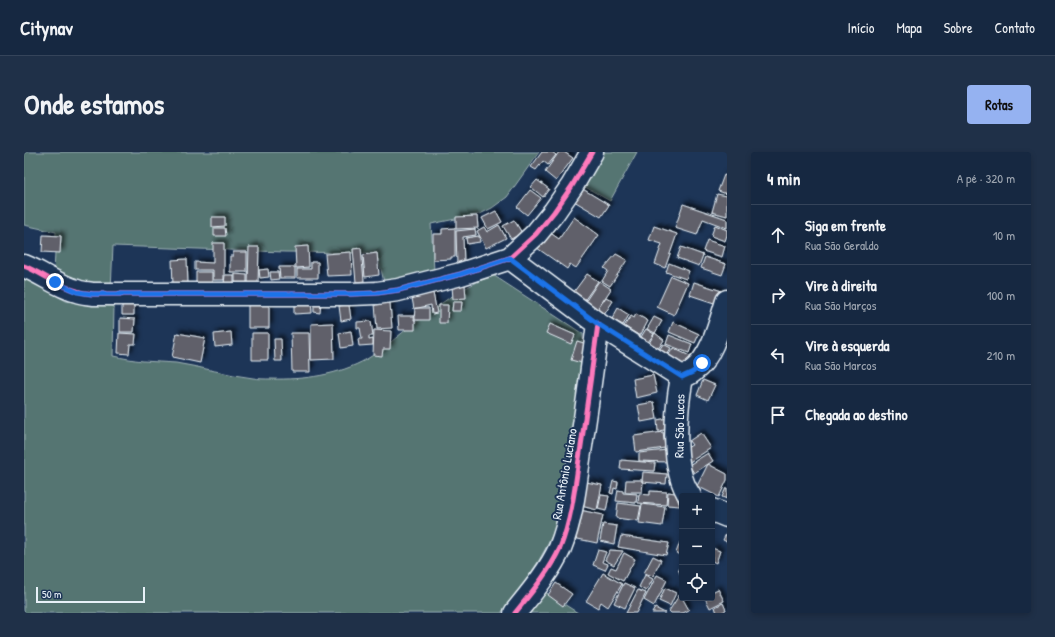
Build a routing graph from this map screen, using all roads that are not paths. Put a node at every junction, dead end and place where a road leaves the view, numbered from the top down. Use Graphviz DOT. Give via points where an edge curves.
graph roads {
  1 [pos="592,152"];
  2 [pos="510,258"];
  3 [pos="24,266"];
  4 [pos="727,301"];
  5 [pos="598,324"];
  6 [pos="682,377"];
  7 [pos="688,493"];
  8 [pos="715,511"];
  9 [pos="727,516"];
  10 [pos="515,613"];
  1 -- 2 [label="street" via="554,212 536,234"];
  2 -- 3 [label="street" via="398,290 351,294 92,294 77,292"];
  2 -- 5 [label="street"];
  4 -- 6 [label="street" via="705,359 693,372"];
  5 -- 6 [label="street"];
  5 -- 10 [label="street, Rua Antônio Luciano" via="575,489 560,548 541,580"];
  6 -- 7 [label="street, Rua São Lucas" via="677,444 679,467"];
  8 -- 9 [label="street"];
}
